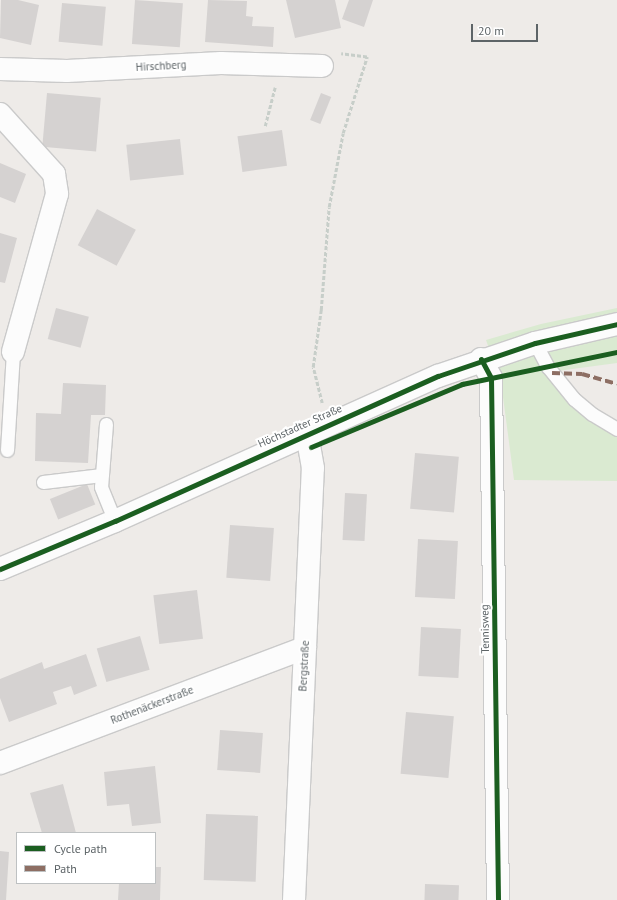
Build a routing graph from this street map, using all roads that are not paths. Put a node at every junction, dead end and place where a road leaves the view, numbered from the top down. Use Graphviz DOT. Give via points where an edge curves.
graph roads {
  1 [pos="322,66"];
  2 [pos="0,69"];
  3 [pos="0,114"];
  4 [pos="617,324"];
  5 [pos="535,343"];
  6 [pos="13,352"];
  7 [pos="481,359"];
  8 [pos="106,424"];
  9 [pos="617,429"];
  10 [pos="307,434"];
  11 [pos="7,450"];
  12 [pos="102,475"];
  13 [pos="43,482"];
  14 [pos="115,521"];
  15 [pos="0,569"];
  16 [pos="305,648"];
  17 [pos="0,763"];
  18 [pos="294,900"];
  19 [pos="498,900"];
  1 -- 2 [label="street, Hirschberg" via="221,63 67,71"];
  3 -- 6 [label="street" via="54,174 57,194"];
  4 -- 5 [label="street, Höchstadter Straße"];
  5 -- 7 [label="street, Höchstadter Straße"];
  5 -- 9 [label="lane" via="548,367 574,399 592,414"];
  6 -- 11 [label="lane"];
  7 -- 10 [label="street, Höchstadter Straße"];
  7 -- 19 [label="street, Tennisweg" via="491,378"];
  8 -- 12 [label="lane"];
  10 -- 14 [label="street, Höchstadter Straße"];
  10 -- 16 [label="street, Bergstraße" via="313,468"];
  12 -- 13 [label="lane"];
  12 -- 14 [label="lane" via="101,487"];
  14 -- 15 [label="street, Höchstadter Straße"];
  16 -- 17 [label="street, Rothenäckerstraße"];
  16 -- 18 [label="street, Bergstraße"];
}
